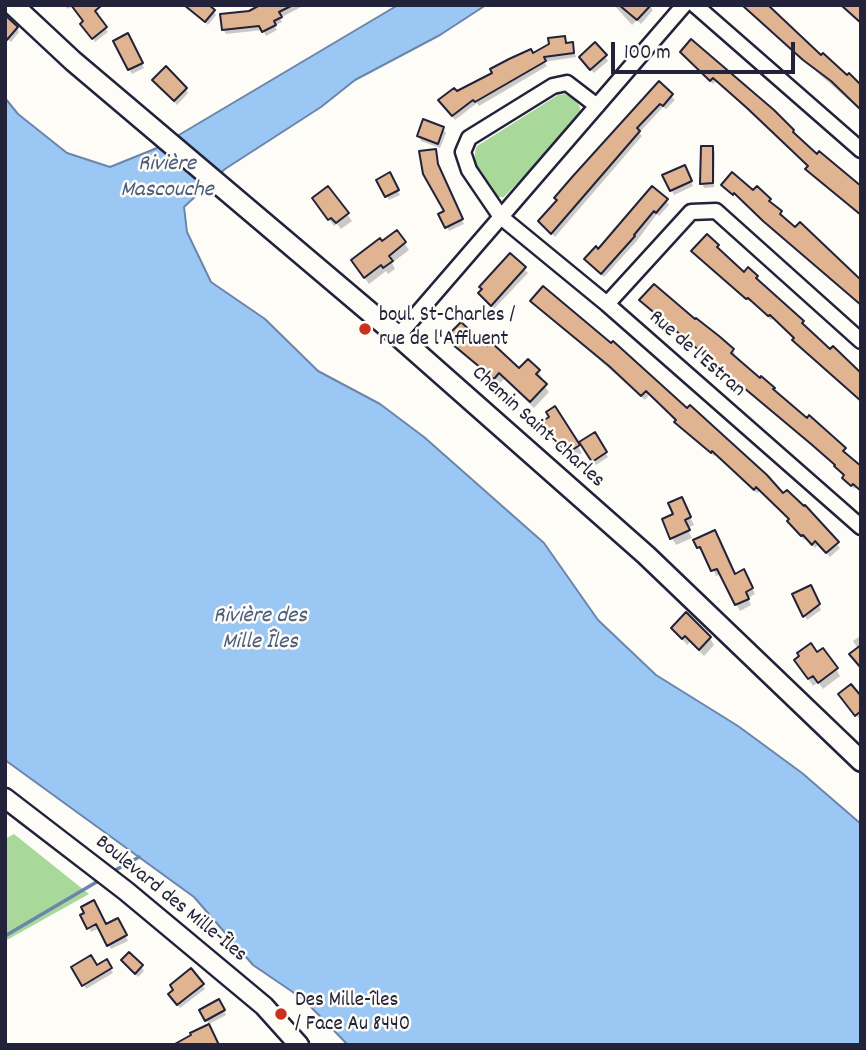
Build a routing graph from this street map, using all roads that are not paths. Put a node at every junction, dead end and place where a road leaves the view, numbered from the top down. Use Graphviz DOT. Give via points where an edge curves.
graph roads {
  1 [pos="13,5"];
  2 [pos="684,5"];
  3 [pos="695,5"];
  4 [pos="597,106"];
  5 [pos="861,150"];
  6 [pos="501,217"];
  7 [pos="607,304"];
  8 [pos="398,336"];
  9 [pos="861,341"];
  10 [pos="861,527"];
  11 [pos="861,761"];
  12 [pos="5,798"];
  13 [pos="299,1045"];
  1 -- 8 [label="main road, Chemin Saint-Charles"];
  2 -- 4 [label="street"];
  3 -- 5 [label="street"];
  4 -- 6 [label="street"];
  4 -- 6 [label="street, Rue de l'Estran" via="567,83 552,86 469,138 463,152 469,170"];
  6 -- 7 [label="street, Rue de l'Estran"];
  6 -- 8 [label="street"];
  7 -- 9 [label="street" via="691,212 716,211"];
  7 -- 10 [label="street, Rue de l'Estran"];
  8 -- 11 [label="main road, Chemin Saint-Charles" via="646,555"];
  12 -- 13 [label="street, Boulevard des Mille-Îles" via="264,1006"];
}
